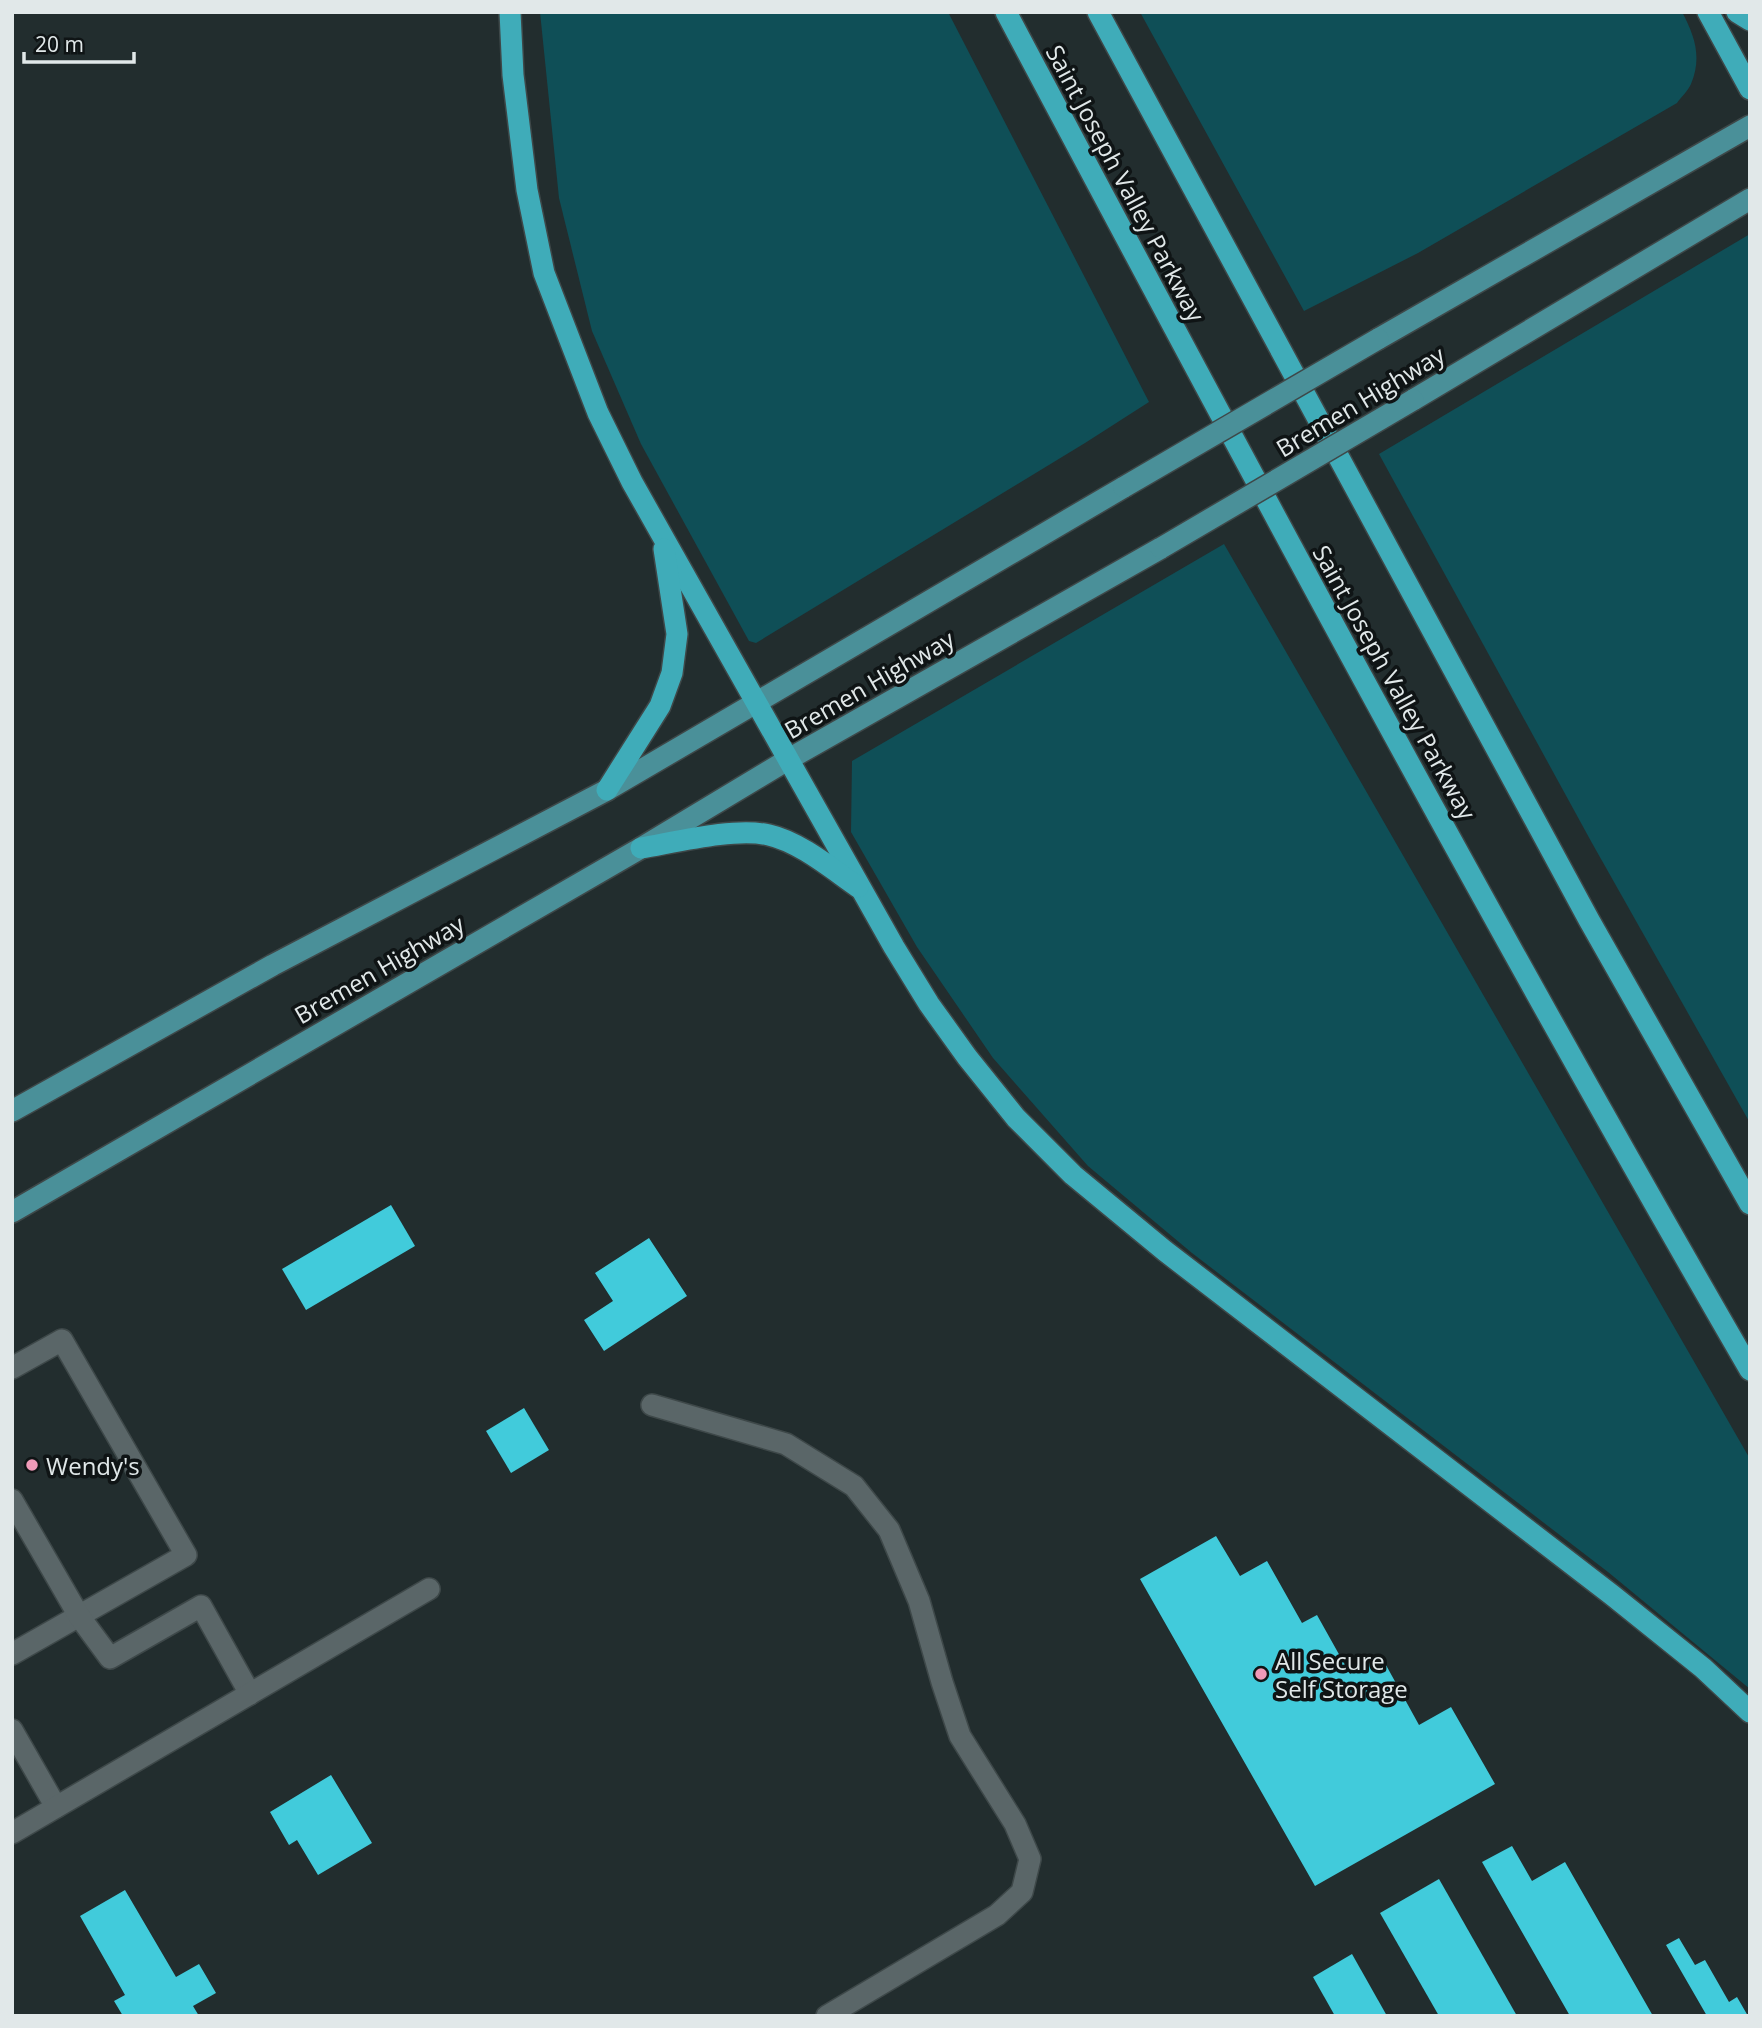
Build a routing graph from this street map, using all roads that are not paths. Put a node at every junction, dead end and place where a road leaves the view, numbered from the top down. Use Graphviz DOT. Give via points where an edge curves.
graph roads {
  1 [pos="510,12"];
  2 [pos="1006,12"];
  3 [pos="1098,12"];
  4 [pos="1708,12"];
  5 [pos="1737,12"];
  6 [pos="1750,20"];
  7 [pos="1750,89"];
  8 [pos="1750,126"];
  9 [pos="1750,199"];
  10 [pos="662,537"];
  11 [pos="757,702"];
  12 [pos="789,759"];
  13 [pos="607,790"];
  14 [pos="641,848"];
  15 [pos="863,891"];
  16 [pos="12,1111"];
  17 [pos="1750,1204"];
  18 [pos="12,1212"];
  19 [pos="12,1368"];
  20 [pos="1750,1370"];
  21 [pos="652,1405"];
  22 [pos="12,1500"];
  23 [pos="429,1589"];
  24 [pos="79,1616"];
  25 [pos="12,1654"];
  26 [pos="250,1694"];
  27 [pos="1750,1712"];
  28 [pos="12,1730"];
  29 [pos="56,1807"];
  30 [pos="12,1833"];
  31 [pos="827,2016"];
  1 -- 10 [label="highway" via="527,190 544,273 598,413"];
  2 -- 20 [label="highway, Saint Joseph Valley Parkway" via="1518,963"];
  3 -- 17 [label="highway" via="1589,920"];
  4 -- 7 [label="highway"];
  5 -- 6 [label="highway"];
  8 -- 11 [label="main road, Bremen Highway, bridge"];
  9 -- 12 [label="main road, Bremen Highway, bridge" via="1161,548"];
  10 -- 11 [label="highway"];
  10 -- 13 [label="highway" via="677,634 672,673 660,706"];
  11 -- 12 [label="highway"];
  11 -- 13 [label="main road, Bremen Highway"];
  12 -- 14 [label="main road, Bremen Highway"];
  12 -- 15 [label="highway"];
  13 -- 16 [label="main road, Bremen Highway" via="273,965"];
  14 -- 15 [label="highway" via="731,833 769,835 807,851"];
  14 -- 18 [label="main road, Bremen Highway"];
  15 -- 27 [label="highway" via="929,1004 967,1056 1016,1118 1073,1175 1612,1595"];
  19 -- 24 [label="street" via="62,1340 186,1555"];
  21 -- 31 [label="street" via="786,1444 854,1486 889,1531 919,1601 960,1736 1015,1824 1030,1859 1023,1892 998,1915"];
  22 -- 24 [label="street"];
  23 -- 26 [label="street"];
  24 -- 25 [label="street"];
  24 -- 26 [label="street" via="110,1658 201,1606"];
  26 -- 29 [label="street"];
  28 -- 29 [label="street"];
  29 -- 30 [label="street"];
}
